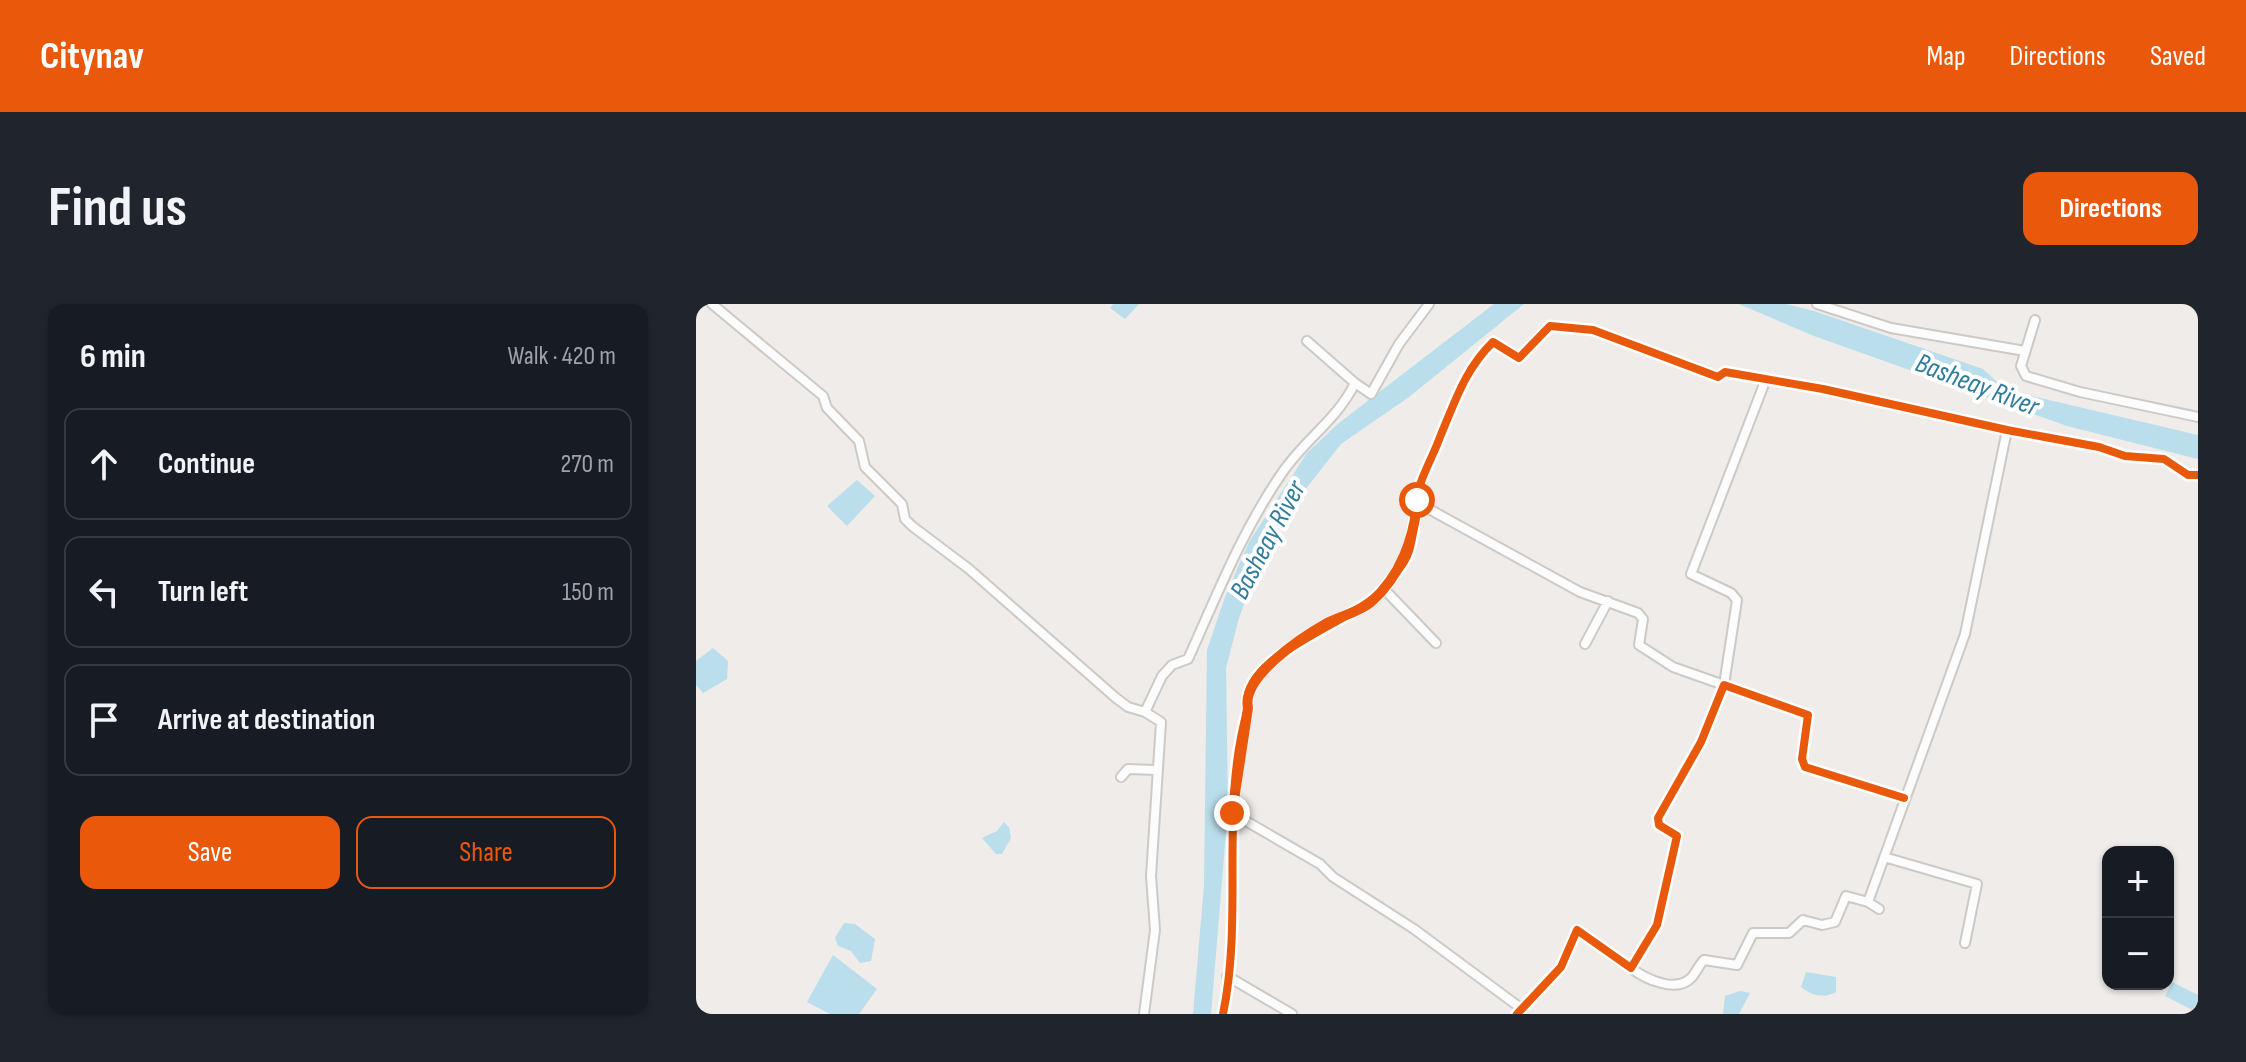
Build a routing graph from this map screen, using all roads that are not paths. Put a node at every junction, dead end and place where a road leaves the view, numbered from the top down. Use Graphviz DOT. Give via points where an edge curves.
graph roads {
  1 [pos="712,304"];
  2 [pos="1429,304"];
  3 [pos="1817,304"];
  4 [pos="2035,320"];
  5 [pos="1307,341"];
  6 [pos="2025,351"];
  7 [pos="1766,379"];
  8 [pos="1355,383"];
  9 [pos="2198,417"];
  10 [pos="2007,430"];
  11 [pos="2198,475"];
  12 [pos="1418,503"];
  13 [pos="1383,588"];
  14 [pos="1608,601"];
  15 [pos="1436,643"];
  16 [pos="1585,644"];
  17 [pos="1724,685"];
  18 [pos="1145,712"];
  19 [pos="1156,770"];
  20 [pos="1121,777"];
  21 [pos="1904,798"];
  22 [pos="1232,813"];
  23 [pos="1884,857"];
  24 [pos="1868,902"];
  25 [pos="1879,909"];
  26 [pos="1965,943"];
  27 [pos="1631,968"];
  28 [pos="1227,976"];
  29 [pos="1520,1011"];
  30 [pos="1144,1014"];
  31 [pos="1223,1014"];
  32 [pos="1292,1014"];
  1 -- 18 [label="street" via="819,392 859,441 865,467 900,500 912,526 1116,698"];
  2 -- 8 [label="street" via="1371,394"];
  3 -- 6 [label="street" via="1891,328"];
  4 -- 6 [label="street"];
  5 -- 8 [label="street"];
  6 -- 9 [label="street" via="2021,366 2026,376"];
  7 -- 10 [label="street"];
  7 -- 12 [label="street" via="1725,372 1718,377 1593,330 1550,326 1519,358 1493,342 1474,361 1454,399"];
  7 -- 17 [label="street" via="1691,574 1737,600"];
  8 -- 18 [label="street" via="1343,408 1292,460 1258,510 1238,543 1188,659 1162,676"];
  10 -- 11 [label="street" via="2125,456 2164,459 2188,475"];
  10 -- 21 [label="street" via="1965,634"];
  12 -- 13 [label="street" via="1406,559"];
  12 -- 14 [label="street" via="1559,582"];
  13 -- 15 [label="street"];
  13 -- 22 [label="street" via="1354,614 1327,624 1258,676 1246,698"];
  14 -- 16 [label="street"];
  14 -- 17 [label="street" via="1641,616 1639,645 1673,667"];
  17 -- 21 [label="street" via="1808,715 1805,767"];
  17 -- 27 [label="street" via="1701,742 1658,818 1659,825 1677,836 1657,925"];
  18 -- 19 [label="street" via="1161,722"];
  19 -- 20 [label="street" via="1128,769"];
  19 -- 30 [label="street" via="1151,876 1155,930"];
  21 -- 23 [label="street"];
  22 -- 28 [label="street"];
  22 -- 29 [label="street" via="1320,864"];
  23 -- 24 [label="street"];
  23 -- 26 [label="street" via="1977,884"];
  24 -- 25 [label="street"];
  24 -- 27 [label="street" via="1846,896 1835,922 1803,920 1789,933 1753,933 1737,965 1704,960 1691,980 1678,985 1641,976"];
  27 -- 29 [label="street" via="1577,930 1561,967"];
  28 -- 31 [label="street"];
  28 -- 32 [label="street"];
}
